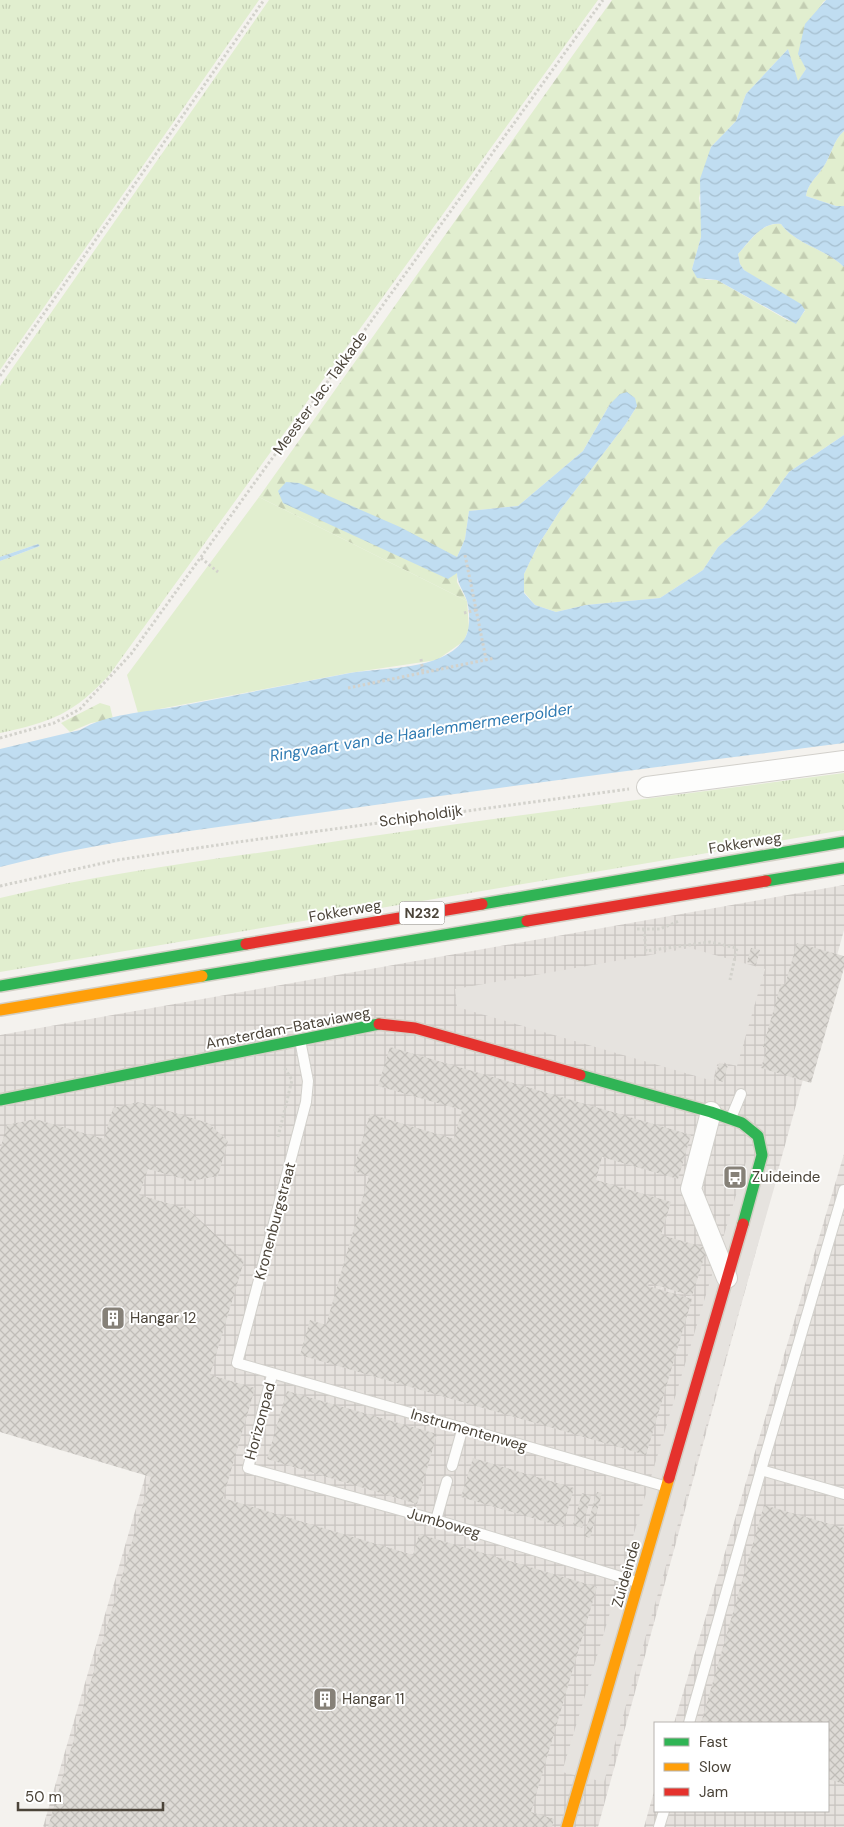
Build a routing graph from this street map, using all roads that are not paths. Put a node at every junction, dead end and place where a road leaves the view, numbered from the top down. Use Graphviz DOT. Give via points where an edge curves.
graph roads {
  1 [pos="844,761"];
  2 [pos="647,787"];
  3 [pos="844,842"];
  4 [pos="844,868"];
  5 [pos="0,986"];
  6 [pos="0,1010"];
  7 [pos="300,1040"];
  8 [pos="741,1094"];
  9 [pos="0,1100"];
  10 [pos="711,1112"];
  11 [pos="731,1118"];
  12 [pos="762,1156"];
  13 [pos="844,1190"];
  14 [pos="727,1278"];
  15 [pos="272,1375"];
  16 [pos="463,1428"];
  17 [pos="452,1466"];
  18 [pos="248,1468"];
  19 [pos="760,1470"];
  20 [pos="448,1481"];
  21 [pos="665,1487"];
  22 [pos="844,1494"];
  23 [pos="436,1520"];
  24 [pos="640,1582"];
  25 [pos="689,1722"];
  26 [pos="664,1812"];
  27 [pos="567,1827"];
  28 [pos="659,1827"];
  1 -- 2 [label="street"];
  3 -- 5 [label="main road, Fokkerweg / N232"];
  4 -- 6 [label="main road, N232"];
  7 -- 9 [label="main road, Amsterdam-Bataviaweg"];
  7 -- 10 [label="main road, Amsterdam-Bataviaweg" via="381,1024 415,1028"];
  7 -- 15 [label="lane, Kronenburgstraat" via="308,1082 306,1102 237,1364"];
  8 -- 11 [label="lane"];
  10 -- 11 [label="main road, Amsterdam-Bataviaweg"];
  10 -- 14 [label="street" via="691,1189"];
  11 -- 12 [label="main road, Amsterdam-Bataviaweg" via="758,1136"];
  12 -- 14 [label="main road, Zuideinde"];
  13 -- 19 [label="lane"];
  14 -- 21 [label="main road, Zuideinde"];
  15 -- 16 [label="lane, Instrumentenweg"];
  15 -- 18 [label="lane, Horizonpad"];
  16 -- 17 [label="lane"];
  16 -- 21 [label="lane, Instrumentenweg"];
  18 -- 23 [label="lane, Jumboweg"];
  19 -- 22 [label="lane"];
  19 -- 25 [label="lane"];
  20 -- 23 [label="lane"];
  21 -- 24 [label="main road, Zuideinde"];
  23 -- 24 [label="lane, Jumboweg"];
  24 -- 27 [label="main road, Zuideinde"];
  26 -- 28 [label="lane"];
}
